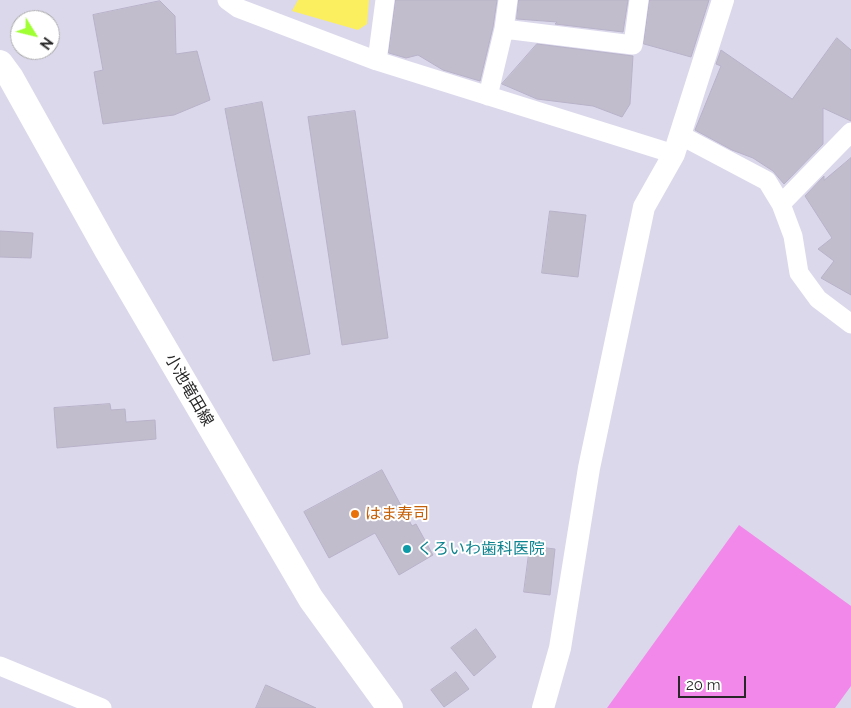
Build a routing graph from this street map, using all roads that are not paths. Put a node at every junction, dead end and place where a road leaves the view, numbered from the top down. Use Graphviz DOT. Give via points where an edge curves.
graph roads {
  1 [pos="227,0"];
  2 [pos="385,0"];
  3 [pos="508,0"];
  4 [pos="640,0"];
  5 [pos="723,0"];
  6 [pos="504,29"];
  7 [pos="376,61"];
  8 [pos="0,63"];
  9 [pos="488,96"];
  10 [pos="851,132"];
  11 [pos="677,144"];
  12 [pos="781,204"];
  13 [pos="851,324"];
  14 [pos="0,666"];
  15 [pos="102,708"];
  16 [pos="390,708"];
  17 [pos="543,708"];
  1 -- 7 [label="street" via="238,8"];
  2 -- 7 [label="street"];
  3 -- 6 [label="street"];
  4 -- 6 [label="street" via="633,45"];
  5 -- 11 [label="street"];
  6 -- 9 [label="street"];
  7 -- 9 [label="street"];
  8 -- 16 [label="main road, 小池竜田線" via="12,78 107,250 311,599"];
  9 -- 11 [label="street"];
  10 -- 12 [label="street"];
  11 -- 12 [label="street" via="767,181"];
  11 -- 17 [label="street" via="644,207 590,468 560,648"];
  12 -- 13 [label="street" via="793,236 799,273 818,299"];
  14 -- 15 [label="street"];
}
